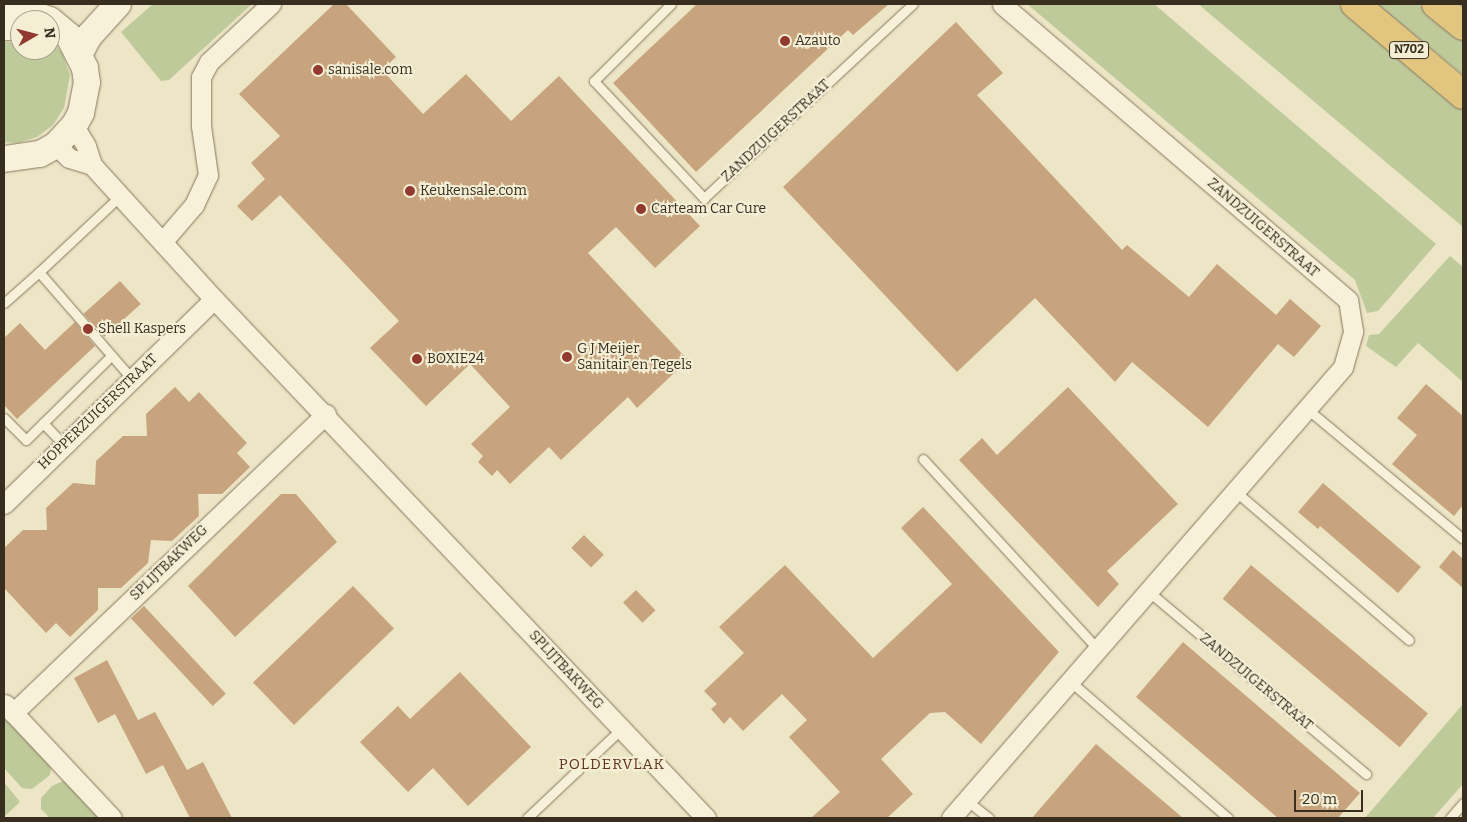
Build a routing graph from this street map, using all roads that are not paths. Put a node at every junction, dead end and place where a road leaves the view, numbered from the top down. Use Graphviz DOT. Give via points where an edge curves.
graph roads {
  1 [pos="118,4"];
  2 [pos="271,4"];
  3 [pos="671,4"];
  4 [pos="913,4"];
  5 [pos="1002,4"];
  6 [pos="1355,4"];
  7 [pos="1436,4"];
  8 [pos="1463,26"];
  9 [pos="60,29"];
  10 [pos="80,53"];
  11 [pos="1463,95"];
  12 [pos="74,126"];
  13 [pos="56,145"];
  14 [pos="4,159"];
  15 [pos="92,165"];
  16 [pos="120,196"];
  17 [pos="163,241"];
  18 [pos="39,272"];
  19 [pos="214,299"];
  20 [pos="4,303"];
  21 [pos="112,356"];
  22 [pos="132,379"];
  23 [pos="1306,408"];
  24 [pos="326,414"];
  25 [pos="4,418"];
  26 [pos="43,423"];
  27 [pos="64,445"];
  28 [pos="923,459"];
  29 [pos="1234,490"];
  30 [pos="4,504"];
  31 [pos="1463,539"];
  32 [pos="1147,590"];
  33 [pos="1409,640"];
  34 [pos="1098,649"];
  35 [pos="1071,682"];
  36 [pos="8,708"];
  37 [pos="621,729"];
  38 [pos="1366,774"];
  39 [pos="966,800"];
  40 [pos="1463,803"];
  41 [pos="112,818"];
  42 [pos="527,818"];
  43 [pos="706,818"];
  44 [pos="951,818"];
  45 [pos="989,818"];
  46 [pos="1228,818"];
  47 [pos="1450,818"];
  1 -- 10 [label="main road" via="89,36"];
  2 -- 17 [label="street" via="209,62 201,77 201,126 208,175 194,205"];
  3 -- 4 [label="lane, ZANDZUIGERSTRAAT" via="594,81 704,198"];
  5 -- 23 [label="street, ZANDZUIGERSTRAAT" via="1348,300 1353,331 1343,368"];
  6 -- 11 [label="highway, N702"];
  7 -- 8 [label="highway"];
  9 -- 10 [label="main road"];
  10 -- 12 [label="main road" via="87,83"];
  12 -- 13 [label="main road"];
  12 -- 15 [label="street, SPLIJTBAKWEG" via="86,146"];
  13 -- 14 [label="main road" via="40,154"];
  13 -- 15 [label="street, SPLIJTBAKWEG" via="69,158"];
  15 -- 16 [label="street, SPLIJTBAKWEG"];
  16 -- 17 [label="street, SPLIJTBAKWEG"];
  16 -- 18 [label="lane"];
  17 -- 19 [label="street, SPLIJTBAKWEG"];
  18 -- 20 [label="lane"];
  18 -- 21 [label="lane"];
  19 -- 22 [label="street, HOPPERZUIGERSTRAAT"];
  19 -- 24 [label="street, SPLIJTBAKWEG"];
  21 -- 22 [label="lane"];
  21 -- 26 [label="lane"];
  22 -- 27 [label="street, HOPPERZUIGERSTRAAT"];
  23 -- 29 [label="street, ZANDZUIGERSTRAAT"];
  23 -- 31 [label="lane"];
  24 -- 36 [label="street, SPLIJTBAKWEG"];
  24 -- 37 [label="street, SPLIJTBAKWEG"];
  25 -- 26 [label="lane" via="26,440"];
  26 -- 27 [label="lane"];
  27 -- 30 [label="street, HOPPERZUIGERSTRAAT"];
  28 -- 34 [label="lane"];
  29 -- 32 [label="street, ZANDZUIGERSTRAAT"];
  29 -- 33 [label="lane"];
  32 -- 34 [label="street, ZANDZUIGERSTRAAT"];
  32 -- 38 [label="lane, ZANDZUIGERSTRAAT"];
  34 -- 35 [label="street, ZANDZUIGERSTRAAT"];
  35 -- 39 [label="street, ZANDZUIGERSTRAAT"];
  35 -- 46 [label="lane"];
  36 -- 41 [label="street"];
  37 -- 42 [label="lane"];
  37 -- 43 [label="street, SPLIJTBAKWEG"];
  39 -- 44 [label="street, ZANDZUIGERSTRAAT"];
  39 -- 45 [label="lane"];
  40 -- 47 [label="lane"];
}
